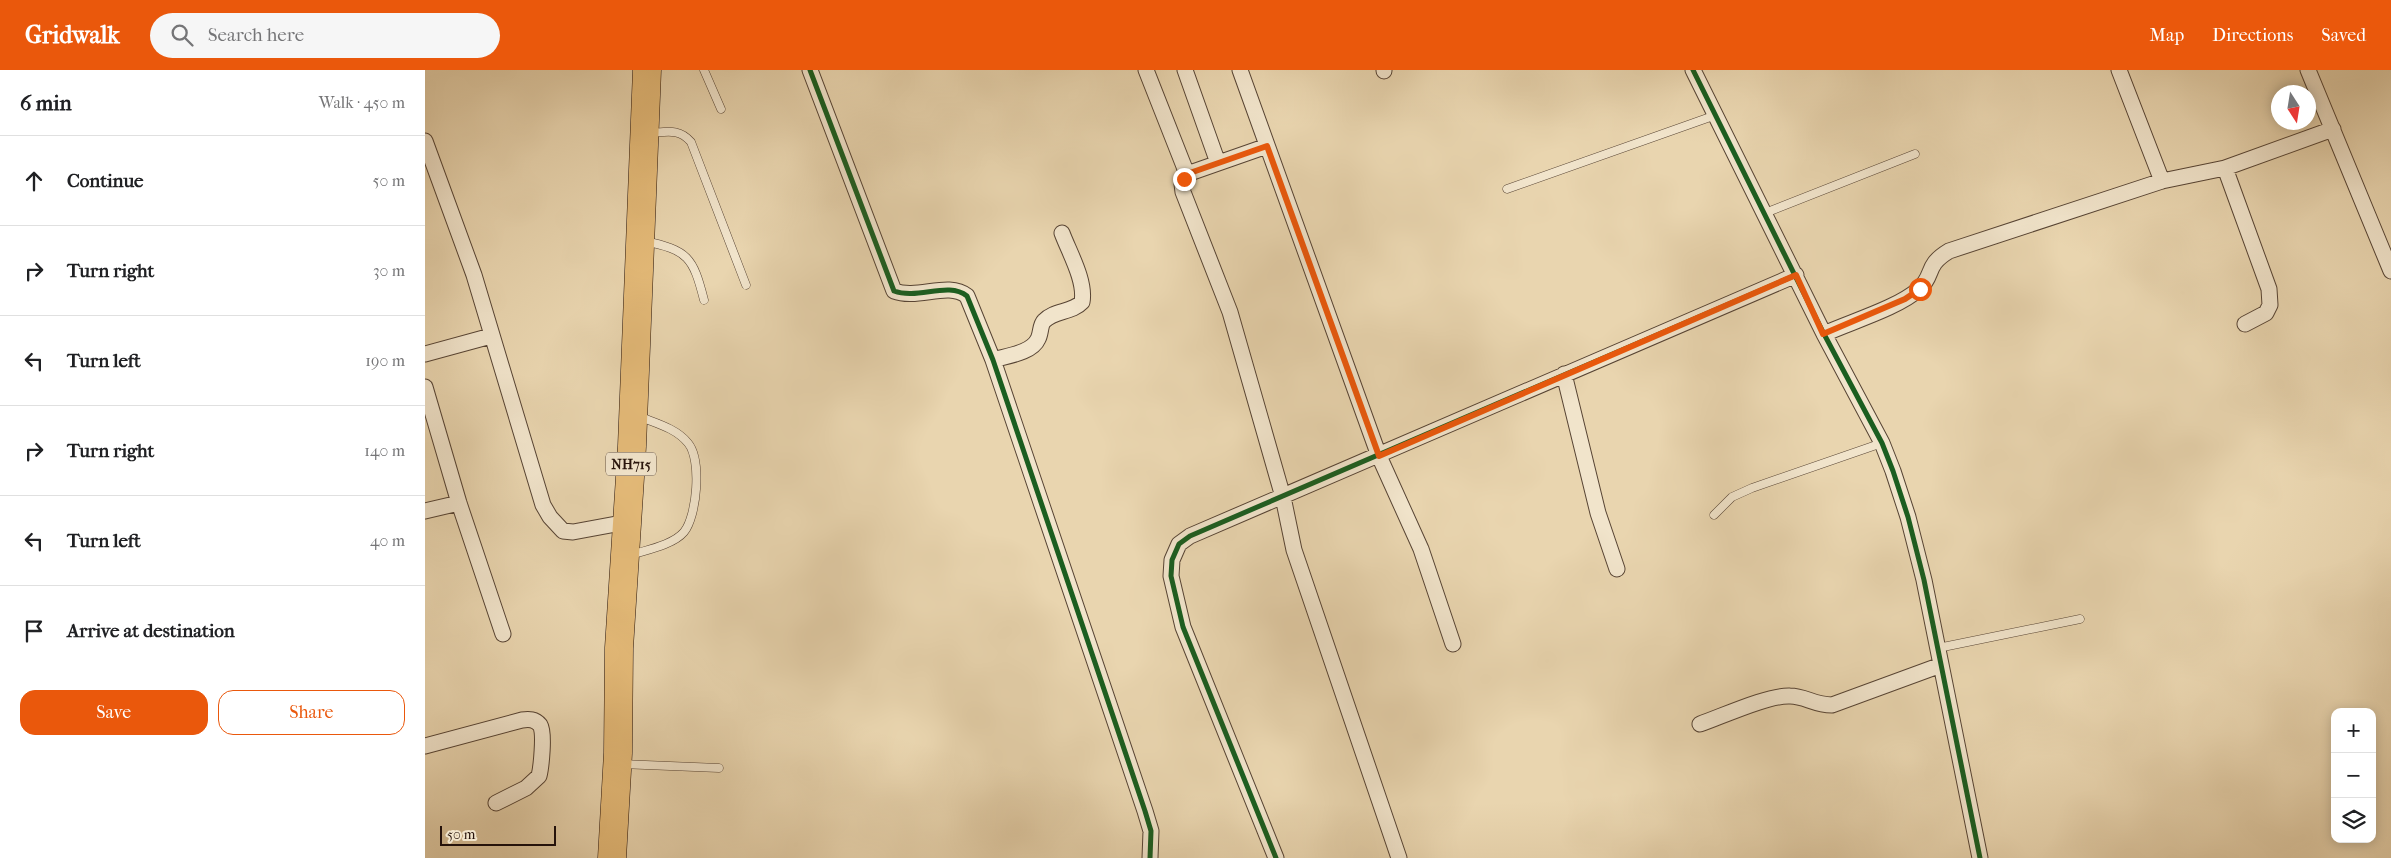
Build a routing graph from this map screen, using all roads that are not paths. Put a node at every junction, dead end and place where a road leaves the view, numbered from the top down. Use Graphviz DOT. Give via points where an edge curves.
graph roads {
  1 [pos="647,70"];
  2 [pos="705,70"];
  3 [pos="811,70"];
  4 [pos="1146,70"];
  5 [pos="1185,70"];
  6 [pos="1240,70"];
  7 [pos="1693,70"];
  8 [pos="2119,70"];
  9 [pos="2308,70"];
  10 [pos="721,109"];
  11 [pos="1716,115"];
  12 [pos="2333,129"];
  13 [pos="646,133"];
  14 [pos="425,141"];
  15 [pos="1267,146"];
  16 [pos="1915,154"];
  17 [pos="1218,163"];
  18 [pos="2225,168"];
  19 [pos="1187,174"];
  20 [pos="2162,181"];
  21 [pos="1507,189"];
  22 [pos="1765,212"];
  23 [pos="1062,232"];
  24 [pos="640,240"];
  25 [pos="2391,271"];
  26 [pos="1796,275"];
  27 [pos="746,285"];
  28 [pos="705,300"];
  29 [pos="2245,324"];
  30 [pos="1823,334"];
  31 [pos="491,336"];
  32 [pos="425,354"];
  33 [pos="993,360"];
  34 [pos="1564,374"];
  35 [pos="425,387"];
  36 [pos="633,414"];
  37 [pos="1881,444"];
  38 [pos="1379,456"];
  39 [pos="1283,497"];
  40 [pos="459,503"];
  41 [pos="425,511"];
  42 [pos="1714,515"];
  43 [pos="627,522"];
  44 [pos="625,557"];
  45 [pos="1617,569"];
  46 [pos="2080,619"];
  47 [pos="503,634"];
  48 [pos="1453,644"];
  49 [pos="1938,648"];
  50 [pos="1941,665"];
  51 [pos="1700,724"];
  52 [pos="426,743"];
  53 [pos="617,764"];
  54 [pos="719,768"];
  55 [pos="496,803"];
  56 [pos="612,858"];
  57 [pos="1150,858"];
  58 [pos="1276,858"];
  59 [pos="1399,858"];
  60 [pos="1980,858"];
  1 -- 13 [label="highway, NH715"];
  2 -- 10 [label="lane"];
  3 -- 33 [label="street" via="893,291 916,295 960,291 967,296"];
  4 -- 19 [label="street"];
  5 -- 17 [label="street"];
  6 -- 15 [label="street"];
  7 -- 11 [label="street"];
  8 -- 20 [label="street"];
  9 -- 12 [label="street"];
  11 -- 21 [label="lane"];
  11 -- 22 [label="street"];
  12 -- 18 [label="street"];
  12 -- 25 [label="street"];
  13 -- 24 [label="highway, NH715"];
  13 -- 27 [label="lane" via="682,133 691,142"];
  14 -- 31 [label="street" via="474,275"];
  15 -- 17 [label="street"];
  15 -- 38 [label="street"];
  16 -- 22 [label="lane"];
  17 -- 19 [label="street"];
  18 -- 20 [label="street"];
  18 -- 29 [label="street" via="2269,289 2270,305 2266,313"];
  19 -- 39 [label="street" via="1182,184 1183,192 1230,312"];
  20 -- 30 [label="street" via="1949,251 1930,267 1920,289 1905,299"];
  22 -- 26 [label="street"];
  23 -- 33 [label="street" via="1080,282 1082,302 1043,322 1033,346"];
  24 -- 28 [label="lane" via="663,245 687,258"];
  24 -- 36 [label="highway, NH715"];
  26 -- 30 [label="street"];
  26 -- 34 [label="street"];
  30 -- 37 [label="street"];
  31 -- 32 [label="street"];
  31 -- 43 [label="street" via="543,505 550,517 563,531 573,532"];
  33 -- 57 [label="street" via="1145,811 1151,831"];
  34 -- 38 [label="street"];
  34 -- 45 [label="street" via="1597,513"];
  35 -- 40 [label="street"];
  36 -- 43 [label="highway, NH715"];
  36 -- 44 [label="lane" via="665,426 689,444 696,464 695,499 683,532 669,541"];
  37 -- 42 [label="lane" via="1752,488 1732,497"];
  37 -- 49 [label="street" via="1909,517"];
  38 -- 39 [label="street"];
  38 -- 48 [label="street" via="1421,549"];
  39 -- 58 [label="street" via="1190,536 1179,544 1171,568 1183,627"];
  39 -- 59 [label="street" via="1294,550"];
  40 -- 41 [label="street"];
  40 -- 47 [label="street"];
  43 -- 44 [label="highway, NH715"];
  44 -- 53 [label="highway, NH715"];
  46 -- 49 [label="lane"];
  49 -- 50 [label="street"];
  50 -- 51 [label="street" via="1832,705 1818,705 1789,696"];
  50 -- 60 [label="street"];
  52 -- 55 [label="street" via="522,720 536,722 542,732 539,776 526,788"];
  53 -- 54 [label="lane"];
  53 -- 56 [label="highway, NH715"];
}
